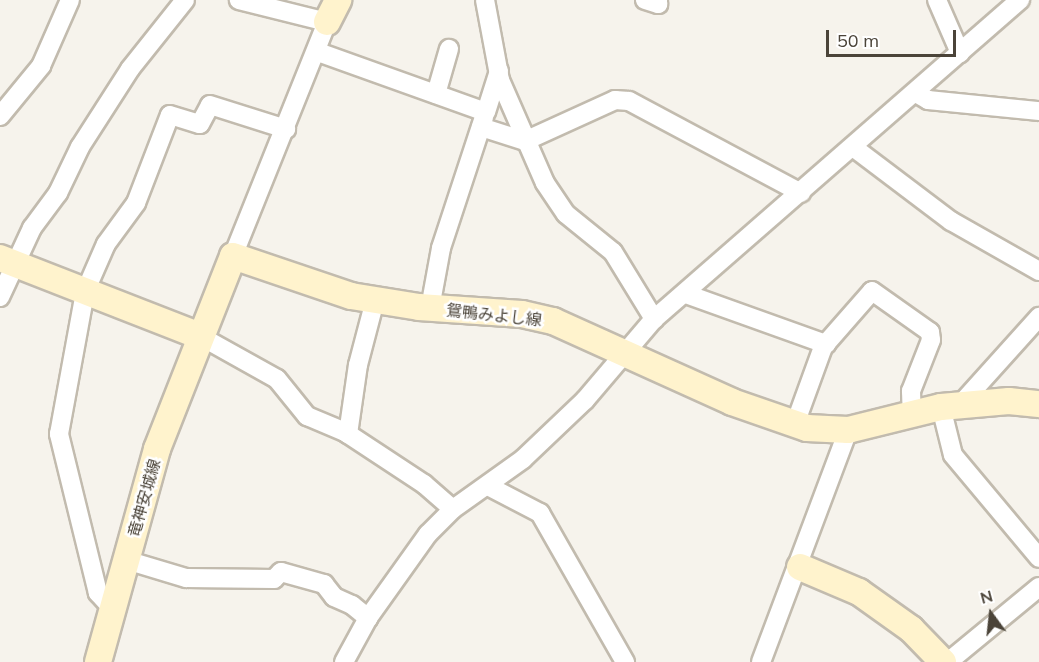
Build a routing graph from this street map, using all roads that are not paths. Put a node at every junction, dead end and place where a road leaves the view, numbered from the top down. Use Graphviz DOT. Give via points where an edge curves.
graph roads {
  1 [pos="70,0"];
  2 [pos="185,0"];
  3 [pos="239,0"];
  4 [pos="485,0"];
  5 [pos="645,0"];
  6 [pos="658,0"];
  7 [pos="937,0"];
  8 [pos="1020,0"];
  9 [pos="333,11"];
  10 [pos="449,49"];
  11 [pos="318,52"];
  12 [pos="960,53"];
  13 [pos="499,70"];
  14 [pos="916,93"];
  15 [pos="436,94"];
  16 [pos="1039,111"];
  17 [pos="0,116"];
  18 [pos="483,119"];
  19 [pos="286,129"];
  20 [pos="525,141"];
  21 [pos="854,147"];
  22 [pos="801,193"];
  23 [pos="233,256"];
  24 [pos="8,262"];
  25 [pos="1039,272"];
  26 [pos="85,292"];
  27 [pos="686,294"];
  28 [pos="0,297"];
  29 [pos="375,300"];
  30 [pos="430,308"];
  31 [pos="1039,317"];
  32 [pos="654,320"];
  33 [pos="200,336"];
  34 [pos="825,344"];
  35 [pos="624,355"];
  36 [pos="1039,404"];
  37 [pos="950,407"];
  38 [pos="912,414"];
  39 [pos="795,424"];
  40 [pos="848,430"];
  41 [pos="348,434"];
  42 [pos="488,486"];
  43 [pos="453,508"];
  44 [pos="1039,558"];
  45 [pos="126,561"];
  46 [pos="800,567"];
  47 [pos="1039,587"];
  48 [pos="112,608"];
  49 [pos="368,618"];
  50 [pos="98,662"];
  51 [pos="344,662"];
  52 [pos="625,662"];
  53 [pos="761,662"];
  54 [pos="942,662"];
  55 [pos="948,662"];
  1 -- 17 [label="street" via="41,66"];
  2 -- 24 [label="street" via="130,69 86,137 58,193"];
  3 -- 9 [label="street"];
  4 -- 13 [label="street"];
  5 -- 6 [label="street" via="658,4"];
  7 -- 12 [label="street"];
  8 -- 12 [label="street"];
  9 -- 11 [label="street"];
  10 -- 15 [label="street"];
  11 -- 15 [label="street"];
  11 -- 19 [label="street"];
  12 -- 14 [label="street"];
  13 -- 18 [label="street"];
  13 -- 20 [label="street"];
  14 -- 16 [label="street" via="928,100"];
  14 -- 21 [label="street"];
  15 -- 18 [label="street"];
  18 -- 20 [label="street"];
  18 -- 30 [label="street" via="441,248"];
  19 -- 23 [label="street"];
  19 -- 26 [label="street" via="210,105 200,124 170,116 136,203 106,244"];
  20 -- 22 [label="street" via="615,100 628,101"];
  20 -- 32 [label="street" via="566,214 613,252"];
  21 -- 22 [label="street"];
  21 -- 25 [label="street" via="951,221"];
  22 -- 27 [label="street"];
  23 -- 29 [label="main road, 鴛鴨みよし線" via="351,296"];
  23 -- 33 [label="main road"];
  24 -- 26 [label="main road"];
  24 -- 28 [label="street"];
  26 -- 33 [label="main road"];
  26 -- 48 [label="street" via="58,434 98,593"];
  27 -- 32 [label="street"];
  27 -- 34 [label="street"];
  29 -- 30 [label="main road, 鴛鴨みよし線"];
  29 -- 41 [label="street" via="358,365"];
  30 -- 35 [label="main road, 鴛鴨みよし線" via="522,314 553,321"];
  31 -- 37 [label="street"];
  32 -- 35 [label="street"];
  33 -- 41 [label="street" via="277,379 307,416"];
  33 -- 45 [label="main road, 竜神安城線" via="157,449"];
  34 -- 38 [label="street" via="872,291 930,332 931,340 911,391"];
  34 -- 39 [label="street"];
  35 -- 39 [label="main road, 鴛鴨みよし線" via="732,402"];
  35 -- 42 [label="street" via="585,400"];
  36 -- 37 [label="main road, 鴛鴨みよし線" via="1009,401"];
  37 -- 38 [label="main road, 鴛鴨みよし線"];
  37 -- 44 [label="street" via="953,455"];
  38 -- 40 [label="main road, 鴛鴨みよし線"];
  39 -- 40 [label="main road, 鴛鴨みよし線" via="832,432"];
  40 -- 46 [label="street"];
  41 -- 43 [label="street"];
  42 -- 43 [label="street"];
  42 -- 52 [label="street" via="540,513"];
  43 -- 49 [label="street" via="429,534"];
  45 -- 48 [label="main road, 竜神安城線"];
  45 -- 49 [label="street" via="186,578 274,579 281,572 324,584 334,597"];
  46 -- 53 [label="street"];
  46 -- 54 [label="main road" via="859,592 911,629"];
  47 -- 55 [label="street"];
  48 -- 50 [label="main road, 竜神安城線"];
  49 -- 51 [label="street"];
}
